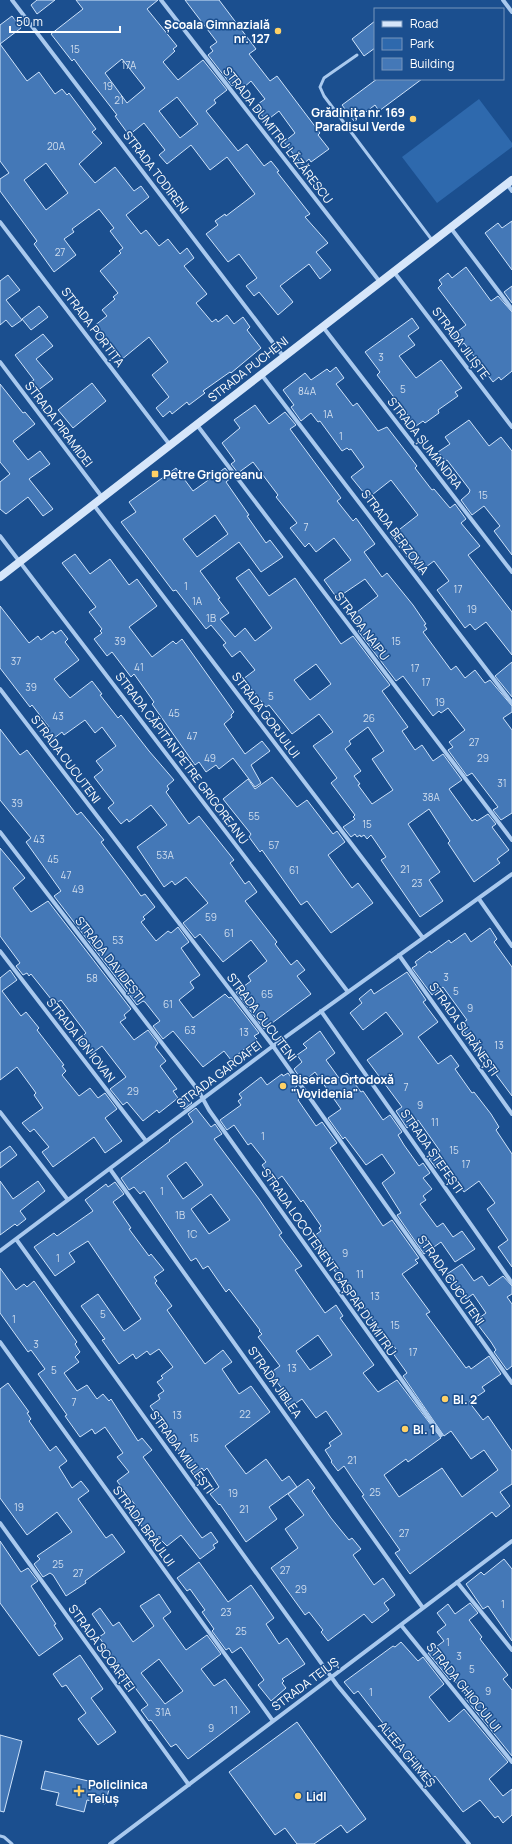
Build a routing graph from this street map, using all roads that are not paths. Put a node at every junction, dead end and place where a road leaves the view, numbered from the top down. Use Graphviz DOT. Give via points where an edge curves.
graph roads {
  1 [pos="12,0"];
  2 [pos="161,0"];
  3 [pos="503,0"];
  4 [pos="512,12"];
  5 [pos="356,55"];
  6 [pos="509,182"];
  7 [pos="512,192"];
  8 [pos="0,222"];
  9 [pos="450,227"];
  10 [pos="433,241"];
  11 [pos="394,272"];
  12 [pos="380,282"];
  13 [pos="512,309"];
  14 [pos="322,326"];
  15 [pos="283,356"];
  16 [pos="0,362"];
  17 [pos="261,374"];
  18 [pos="196,425"];
  19 [pos="512,427"];
  20 [pos="170,445"];
  21 [pos="102,497"];
  22 [pos="93,504"];
  23 [pos="0,536"];
  24 [pos="19,562"];
  25 [pos="512,572"];
  26 [pos="0,577"];
  27 [pos="0,689"];
  28 [pos="512,703"];
  29 [pos="0,832"];
  30 [pos="512,840"];
  31 [pos="512,874"];
  32 [pos="478,899"];
  33 [pos="423,938"];
  34 [pos="512,946"];
  35 [pos="0,951"];
  36 [pos="400,955"];
  37 [pos="348,992"];
  38 [pos="322,1011"];
  39 [pos="273,1046"];
  40 [pos="203,1099"];
  41 [pos="0,1112"];
  42 [pos="512,1114"];
  43 [pos="146,1141"];
  44 [pos="110,1168"];
  45 [pos="68,1200"];
  46 [pos="16,1239"];
  47 [pos="0,1251"];
  48 [pos="512,1283"];
  49 [pos="0,1342"];
  50 [pos="512,1383"];
  51 [pos="441,1435"];
  52 [pos="0,1523"];
  53 [pos="512,1541"];
  54 [pos="457,1582"];
  55 [pos="423,1608"];
  56 [pos="401,1625"];
  57 [pos="512,1650"];
  58 [pos="331,1677"];
  59 [pos="273,1721"];
  60 [pos="512,1762"];
  61 [pos="189,1785"];
  62 [pos="0,1836"];
  63 [pos="12,1844"];
  64 [pos="110,1844"];
  65 [pos="469,1844"];
  1 -- 15 [label="street, STRADA TODIRENI"];
  2 -- 12 [label="street, STRADA DUMITRU LĂZĂRESCU"];
  3 -- 4 [label="street"];
  5 -- 10 [label="lane" via="324,78 320,87 324,96"];
  6 -- 7 [label="street"];
  6 -- 9 [label="street, STRADA PUCHENI"];
  8 -- 20 [label="street, STRADA PORTIȚA"];
  9 -- 10 [label="street, STRADA PUCHENI"];
  9 -- 13 [label="street"];
  10 -- 11 [label="street, STRADA PUCHENI"];
  11 -- 12 [label="street, STRADA PUCHENI"];
  11 -- 19 [label="street, STRADA JILIȘTE"];
  12 -- 14 [label="street, STRADA PUCHENI"];
  14 -- 15 [label="street, STRADA PUCHENI"];
  14 -- 25 [label="street, STRADA ȘUMANDRA"];
  15 -- 17 [label="street, STRADA PUCHENI"];
  16 -- 21 [label="street, STRADA PIRAMIDEI"];
  17 -- 18 [label="street, STRADA PUCHENI"];
  17 -- 28 [label="street, STRADA BERZOVIA"];
  18 -- 20 [label="street, STRADA PUCHENI"];
  18 -- 30 [label="street, STRADA NAIPU"];
  20 -- 21 [label="street, STRADA PUCHENI"];
  21 -- 22 [label="street, STRADA PUCHENI"];
  22 -- 24 [label="street, STRADA PUCHENI"];
  22 -- 33 [label="street, STRADA GORJULUI"];
  23 -- 24 [label="street, STRADA CĂPITAN PETRE GRIGOREANU"];
  24 -- 26 [label="street, STRADA PUCHENI"];
  24 -- 37 [label="street, STRADA CĂPITAN PETRE GRIGOREANU"];
  27 -- 39 [label="street, STRADA CUCUTENI"];
  29 -- 40 [label="street, STRADA DAVIDEȘTI"];
  31 -- 32 [label="street, STRADA GAROAFEI"];
  32 -- 33 [label="street, STRADA GAROAFEI"];
  32 -- 34 [label="street"];
  33 -- 36 [label="street, STRADA GAROAFEI"];
  35 -- 43 [label="street, STRADA ION IOVAN"];
  36 -- 37 [label="street, STRADA GAROAFEI"];
  36 -- 42 [label="street, STRADA SURĂNEȘTI"];
  37 -- 38 [label="street, STRADA GAROAFEI"];
  38 -- 39 [label="street, STRADA GAROAFEI"];
  38 -- 48 [label="street, STRADA ȘTEFEȘTI"];
  39 -- 40 [label="street, STRADA GAROAFEI"];
  39 -- 50 [label="street, STRADA CUCUTENI"];
  40 -- 43 [label="street, STRADA GAROAFEI"];
  40 -- 51 [label="street, STRADA LOCOTENENT GAȘPAR DUMITRU"];
  41 -- 45 [label="street"];
  43 -- 44 [label="street, STRADA GAROAFEI"];
  44 -- 45 [label="street, STRADA GAROAFEI"];
  44 -- 55 [label="street, STRADA JIBLEA"];
  45 -- 46 [label="street, STRADA GAROAFEI"];
  46 -- 47 [label="street, STRADA GAROAFEI"];
  46 -- 58 [label="street, STRADA MIULEȘTI"];
  49 -- 59 [label="street, STRADA BRÂULUI"];
  52 -- 61 [label="street, STRADA SCOARȚEI"];
  53 -- 54 [label="street, STRADA TEIUȘ"];
  54 -- 55 [label="street, STRADA TEIUȘ"];
  54 -- 57 [label="street"];
  55 -- 56 [label="street, STRADA TEIUȘ"];
  56 -- 58 [label="street, STRADA TEIUȘ"];
  56 -- 60 [label="street, STRADA GHIOCULUI"];
  58 -- 59 [label="street, STRADA TEIUȘ"];
  58 -- 65 [label="street, ALEEA GHIMEȘ"];
  59 -- 61 [label="street, STRADA TEIUȘ"];
  61 -- 64 [label="street, STRADA TEIUȘ"];
  62 -- 63 [label="lane"];
}
